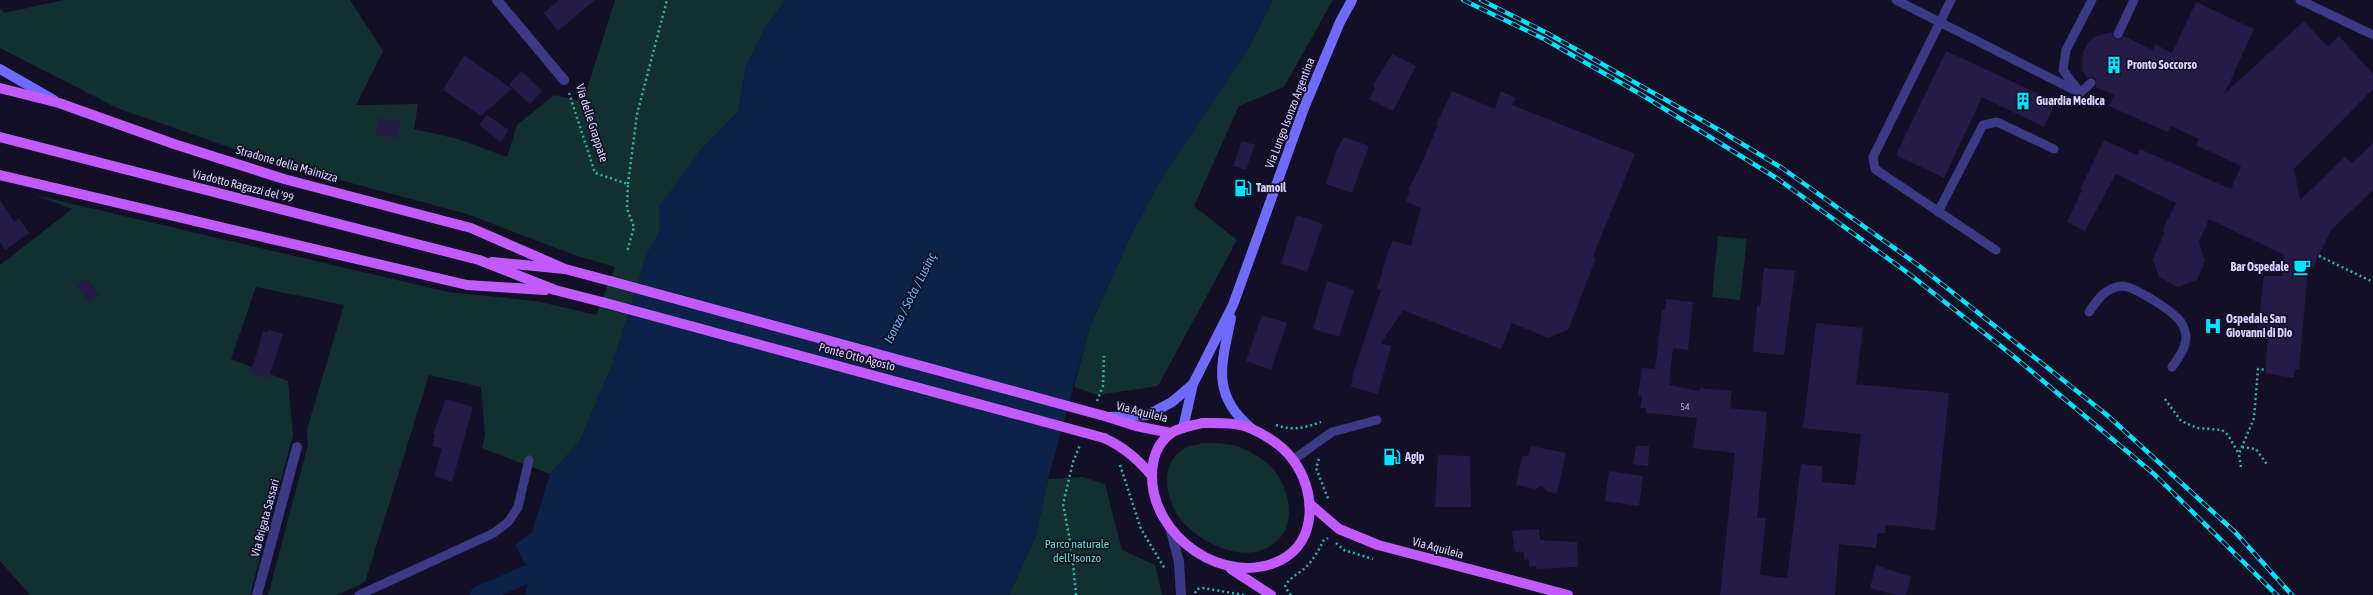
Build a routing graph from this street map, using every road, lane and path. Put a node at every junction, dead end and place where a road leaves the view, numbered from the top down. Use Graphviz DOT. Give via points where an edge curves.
graph roads {
  1 [pos="497,0"];
  2 [pos="667,0"];
  3 [pos="1352,0"];
  4 [pos="1896,0"];
  5 [pos="1951,0"];
  6 [pos="2092,0"];
  7 [pos="2134,0"];
  8 [pos="2300,0"];
  9 [pos="1939,23"];
  10 [pos="2118,34"];
  11 [pos="2373,35"];
  12 [pos="0,69"];
  13 [pos="564,80"];
  14 [pos="2091,83"];
  15 [pos="0,88"];
  16 [pos="2080,93"];
  17 [pos="59,103"];
  18 [pos="0,137"];
  19 [pos="2054,148"];
  20 [pos="0,175"];
  21 [pos="628,184"];
  22 [pos="1938,212"];
  23 [pos="1996,250"];
  24 [pos="628,252"];
  25 [pos="2319,256"];
  26 [pos="479,260"];
  27 [pos="565,269"];
  28 [pos="610,281"];
  29 [pos="2373,282"];
  30 [pos="555,290"];
  31 [pos="602,302"];
  32 [pos="1233,305"];
  33 [pos="2089,312"];
  34 [pos="1104,356"];
  35 [pos="2172,367"];
  36 [pos="2265,370"];
  37 [pos="1193,384"];
  38 [pos="2165,399"];
  39 [pos="1095,405"];
  40 [pos="1108,417"];
  41 [pos="1377,420"];
  42 [pos="1183,428"];
  43 [pos="1251,428"];
  44 [pos="1171,433"];
  45 [pos="1080,443"];
  46 [pos="297,447"];
  47 [pos="2242,447"];
  48 [pos="2239,454"];
  49 [pos="529,460"];
  50 [pos="1293,460"];
  51 [pos="1118,461"];
  52 [pos="2268,466"];
  53 [pos="2241,467"];
  54 [pos="1152,476"];
  55 [pos="1311,506"];
  56 [pos="1171,531"];
  57 [pos="1378,545"];
  58 [pos="1222,564"];
  59 [pos="1166,572"];
  60 [pos="257,595"];
  61 [pos="359,595"];
  62 [pos="1076,595"];
  63 [pos="1181,595"];
  64 [pos="1194,595"];
  65 [pos="1244,595"];
  66 [pos="1271,595"];
  67 [pos="1291,595"];
  68 [pos="1568,595"];
  1 -- 13 [label="street, Via delle Grappate"];
  2 -- 21 [label="path" via="637,114"];
  3 -- 32 [label="main road, Via Lungo Isonzo Argentina" via="1340,22 1304,108"];
  4 -- 9 [label="lane"];
  5 -- 9 [label="lane"];
  6 -- 16 [label="lane" via="2066,50 2062,70"];
  7 -- 10 [label="lane"];
  8 -- 11 [label="lane"];
  9 -- 16 [label="lane"];
  9 -- 22 [label="lane" via="1873,158 1875,169"];
  12 -- 17 [label="main road"];
  13 -- 21 [label="path, Via delle Grappate" via="595,173"];
  14 -- 16 [label="lane"];
  15 -- 17 [label="main road, Stradone della Mainizza"];
  17 -- 27 [label="main road, Stradone della Mainizza" via="174,144 284,178 471,228"];
  18 -- 26 [label="main road, Viadotto Ragazzi del '99"];
  19 -- 22 [label="lane" via="1997,122 1983,125"];
  20 -- 30 [label="main road" via="467,285"];
  21 -- 24 [label="path" via="628,209 634,227"];
  22 -- 23 [label="lane"];
  25 -- 29 [label="path"];
  26 -- 27 [label="main road, Viadotto Ragazzi del '99"];
  26 -- 30 [label="main road, Viadotto Ragazzi del '99"];
  27 -- 28 [label="main road, Viadotto Ragazzi del '99"];
  28 -- 40 [label="main road, Ponte Otto Agosto, bridge"];
  30 -- 31 [label="main road, Viadotto Ragazzi del '99"];
  31 -- 54 [label="main road, Ponte Otto Agosto, bridge" via="1104,438 1119,445"];
  32 -- 37 [label="main road, Via Lungo Isonzo Argentina"];
  32 -- 43 [label="main road, Via Lungo Isonzo Argentina" via="1220,369 1229,405"];
  33 -- 35 [label="lane" via="2108,290 2121,286 2131,288 2175,315 2182,323 2186,337 2181,354"];
  34 -- 39 [label="path" via="1103,386"];
  36 -- 47 [label="path" via="2258,369 2254,418"];
  37 -- 40 [label="main road" via="1172,402 1148,415"];
  37 -- 42 [label="main road, Via Lungo Isonzo Argentina"];
  38 -- 48 [label="path" via="2181,421 2197,428 2222,430 2228,435"];
  40 -- 44 [label="main road, Via Aquileia"];
  41 -- 50 [label="lane" via="1332,432"];
  42 -- 43 [label="main road" via="1202,423 1222,423"];
  42 -- 44 [label="main road"];
  43 -- 50 [label="main road" via="1274,442"];
  44 -- 54 [label="main road" via="1157,448 1152,464"];
  45 -- 62 [label="path" via="1063,504 1072,552"];
  46 -- 60 [label="street, Via Brigata Sassari"];
  47 -- 48 [label="path"];
  47 -- 52 [label="path" via="2256,449"];
  48 -- 53 [label="path"];
  49 -- 61 [label="lane" via="518,507 509,521 494,533"];
  50 -- 55 [label="main road" via="1306,484"];
  51 -- 59 [label="path" via="1138,521"];
  54 -- 56 [label="main road" via="1152,488 1160,516"];
  55 -- 57 [label="main road, Via Aquileia" via="1339,529"];
  55 -- 58 [label="main road" via="1307,533 1290,555 1269,566 1243,569"];
  56 -- 58 [label="main road" via="1205,557"];
  56 -- 63 [label="street" via="1179,562"];
  57 -- 67 [label="path" via="1373,559 1344,550 1327,538 1307,567 1287,581 1285,586"];
  57 -- 68 [label="main road, Via Aquileia"];
  58 -- 66 [label="main road"];
  64 -- 65 [label="path" via="1197,589 1203,588"];
}
